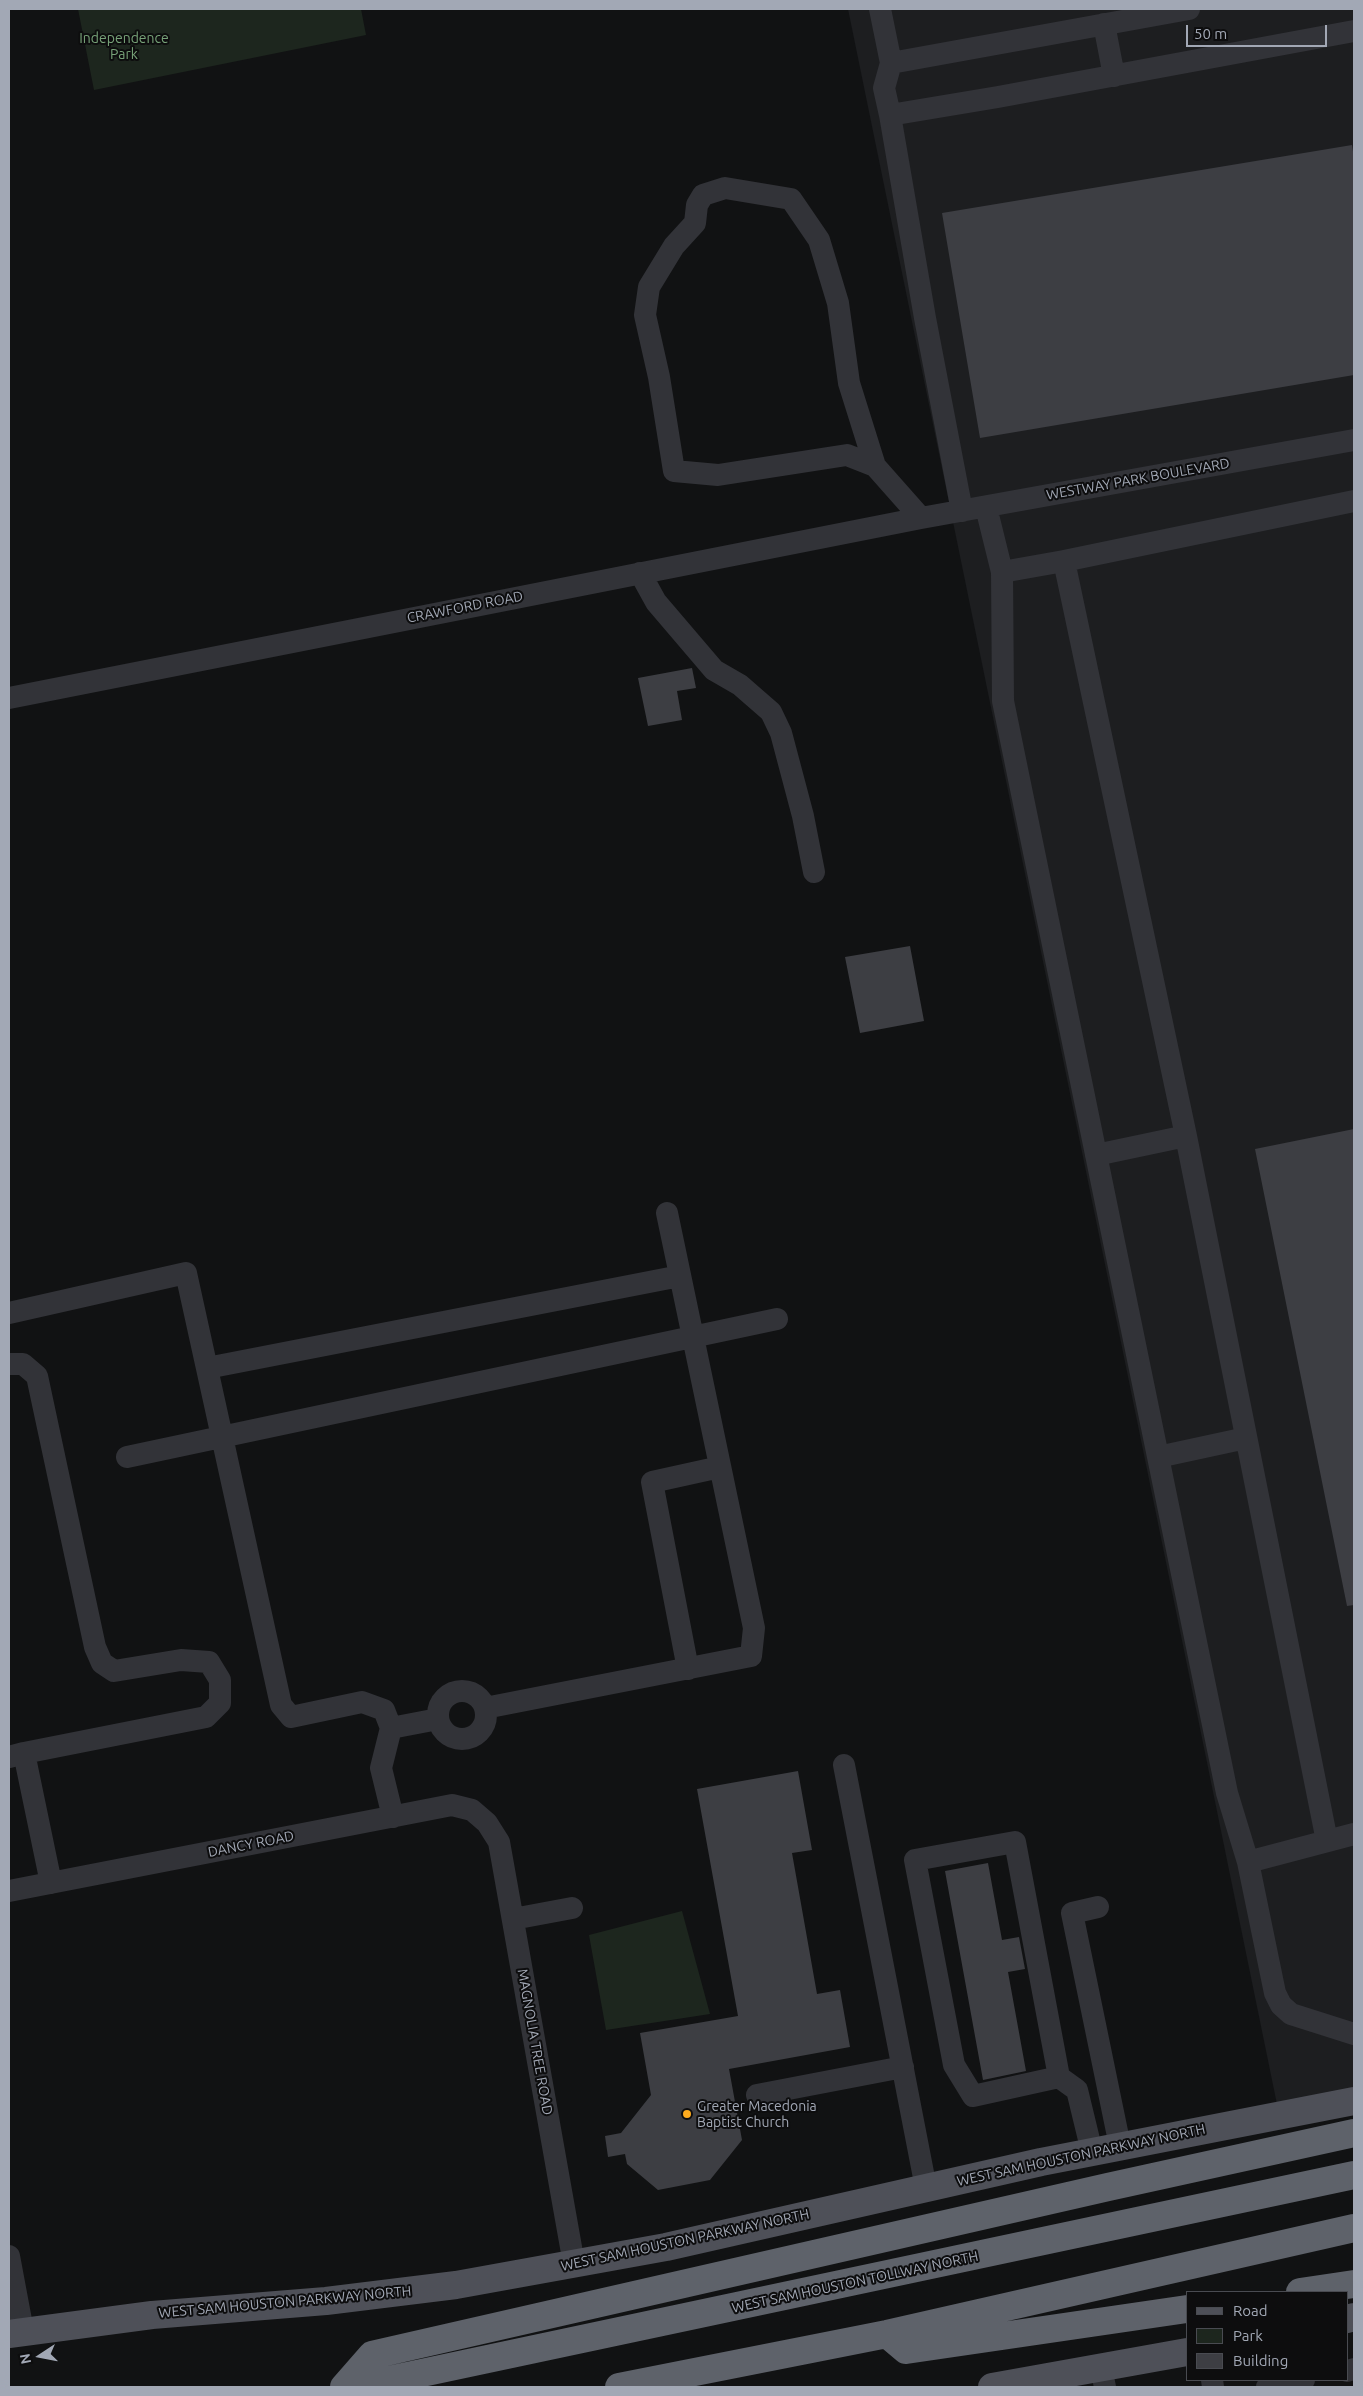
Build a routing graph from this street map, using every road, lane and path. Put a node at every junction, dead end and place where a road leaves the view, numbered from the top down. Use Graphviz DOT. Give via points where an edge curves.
graph roads {
  1 [pos="880,9"];
  2 [pos="1189,9"];
  3 [pos="1146,13"];
  4 [pos="1104,24"];
  5 [pos="1354,31"];
  6 [pos="891,63"];
  7 [pos="1114,76"];
  8 [pos="890,115"];
  9 [pos="1354,440"];
  10 [pos="874,466"];
  11 [pos="1354,501"];
  12 [pos="986,506"];
  13 [pos="962,511"];
  14 [pos="921,518"];
  15 [pos="1064,561"];
  16 [pos="1002,572"];
  17 [pos="640,573"];
  18 [pos="9,698"];
  19 [pos="814,872"];
  20 [pos="1186,1136"];
  21 [pos="1096,1155"];
  22 [pos="667,1213"];
  23 [pos="680,1276"];
  24 [pos="9,1313"];
  25 [pos="777,1319"];
  26 [pos="692,1338"];
  27 [pos="9,1364"];
  28 [pos="207,1368"];
  29 [pos="222,1437"];
  30 [pos="1246,1438"];
  31 [pos="127,1457"];
  32 [pos="1158,1457"];
  33 [pos="720,1467"];
  34 [pos="688,1669"];
  35 [pos="486,1708"];
  36 [pos="438,1719"];
  37 [pos="391,1728"];
  38 [pos="16,1755"];
  39 [pos="844,1765"];
  40 [pos="393,1817"];
  41 [pos="488,1823"];
  42 [pos="1354,1834"];
  43 [pos="1327,1841"];
  44 [pos="1248,1862"];
  45 [pos="51,1883"];
  46 [pos="9,1891"];
  47 [pos="1098,1907"];
  48 [pos="572,1908"];
  49 [pos="513,1919"];
  50 [pos="1354,2034"];
  51 [pos="902,2067"];
  52 [pos="1059,2077"];
  53 [pos="757,2095"];
  54 [pos="1354,2101"];
  55 [pos="1354,2133"];
  56 [pos="1120,2146"];
  57 [pos="1092,2152"];
  58 [pos="1354,2175"];
  59 [pos="926,2188"];
  60 [pos="1354,2228"];
  61 [pos="9,2260"];
  62 [pos="574,2264"];
  63 [pos="1354,2284"];
  64 [pos="1307,2291"];
  65 [pos="1186,2309"];
  66 [pos="16,2332"];
  67 [pos="887,2334"];
  68 [pos="1186,2352"];
  69 [pos="1103,2378"];
  70 [pos="1299,2381"];
  71 [pos="344,2387"];
  72 [pos="356,2387"];
  73 [pos="619,2387"];
  74 [pos="992,2387"];
  75 [pos="1267,2387"];
  1 -- 6 [label="street"];
  2 -- 3 [label="street"];
  3 -- 4 [label="street"];
  4 -- 6 [label="street"];
  4 -- 7 [label="street"];
  5 -- 7 [label="street"];
  6 -- 8 [label="street" via="884,88"];
  7 -- 8 [label="street"];
  8 -- 13 [label="street" via="924,318"];
  9 -- 12 [label="street, WESTWAY PARK BOULEVARD"];
  10 -- 10 [label="street" via="847,455 718,475 674,470 645,315 649,287 674,246 695,223 697,205 703,195 725,188 791,199 819,240 838,303 849,383"];
  10 -- 14 [label="street"];
  11 -- 15 [label="street"];
  12 -- 13 [label="street, WESTWAY PARK BOULEVARD"];
  12 -- 16 [label="street"];
  13 -- 14 [label="street, WESTWAY PARK BOULEVARD"];
  14 -- 17 [label="street, CRAWFORD ROAD"];
  15 -- 16 [label="street"];
  15 -- 20 [label="street"];
  16 -- 21 [label="street" via="1003,701"];
  17 -- 18 [label="street, CRAWFORD ROAD"];
  17 -- 19 [label="street" via="656,602 714,670 740,685 771,712 781,733"];
  20 -- 21 [label="street"];
  20 -- 30 [label="street"];
  21 -- 32 [label="street"];
  22 -- 23 [label="street"];
  23 -- 26 [label="street"];
  23 -- 28 [label="street"];
  24 -- 28 [label="street" via="186,1273"];
  25 -- 26 [label="street"];
  26 -- 29 [label="street"];
  26 -- 33 [label="street"];
  27 -- 38 [label="street" via="23,1364 37,1376 95,1647 102,1663 114,1671 181,1660 209,1662 220,1680 220,1704 206,1717"];
  28 -- 29 [label="street"];
  29 -- 31 [label="street"];
  29 -- 37 [label="street" via="281,1705 291,1718 362,1702 384,1710"];
  30 -- 32 [label="street"];
  30 -- 43 [label="street"];
  32 -- 44 [label="street" via="1226,1793"];
  33 -- 34 [label="street" via="754,1628 751,1656"];
  33 -- 34 [label="street" via="652,1482"];
  34 -- 35 [label="street"];
  35 -- 36 [label="street" via="482,1700 468,1691 453,1692 441,1703"];
  35 -- 36 [label="street" via="485,1723 475,1736 468,1739 452,1737"];
  36 -- 37 [label="street"];
  37 -- 40 [label="street" via="382,1768"];
  38 -- 45 [label="street"];
  39 -- 51 [label="street"];
  40 -- 41 [label="street, DANCY ROAD" via="452,1805 472,1810"];
  40 -- 45 [label="street, DANCY ROAD"];
  41 -- 49 [label="street, MAGNOLIA TREE ROAD" via="499,1842"];
  42 -- 43 [label="street"];
  43 -- 44 [label="street"];
  44 -- 50 [label="street" via="1275,1993 1281,2005 1291,2014"];
  45 -- 46 [label="street, DANCY ROAD"];
  47 -- 56 [label="street" via="1072,1913"];
  48 -- 49 [label="street"];
  49 -- 62 [label="street, MAGNOLIA TREE ROAD"];
  51 -- 53 [label="street"];
  51 -- 59 [label="street"];
  52 -- 52 [label="street" via="1015,1842 915,1860 954,2065 974,2096"];
  52 -- 57 [label="street" via="1077,2090"];
  54 -- 56 [label="main road, WEST SAM HOUSTON PARKWAY NORTH"];
  55 -- 71 [label="highway" via="372,2355"];
  56 -- 57 [label="main road, WEST SAM HOUSTON PARKWAY NORTH"];
  57 -- 59 [label="main road, WEST SAM HOUSTON PARKWAY NORTH"];
  58 -- 72 [label="highway, WEST SAM HOUSTON TOLLWAY NORTH"];
  59 -- 62 [label="main road, WEST SAM HOUSTON PARKWAY NORTH" via="666,2247"];
  60 -- 67 [label="highway"];
  61 -- 66 [label="street"];
  62 -- 66 [label="main road, WEST SAM HOUSTON PARKWAY NORTH" via="456,2285 326,2301 152,2315"];
  63 -- 64 [label="highway"];
  65 -- 67 [label="highway" via="906,2350"];
  67 -- 73 [label="highway"];
  68 -- 69 [label="main road"];
  69 -- 74 [label="main road"];
  70 -- 75 [label="street"];
}
